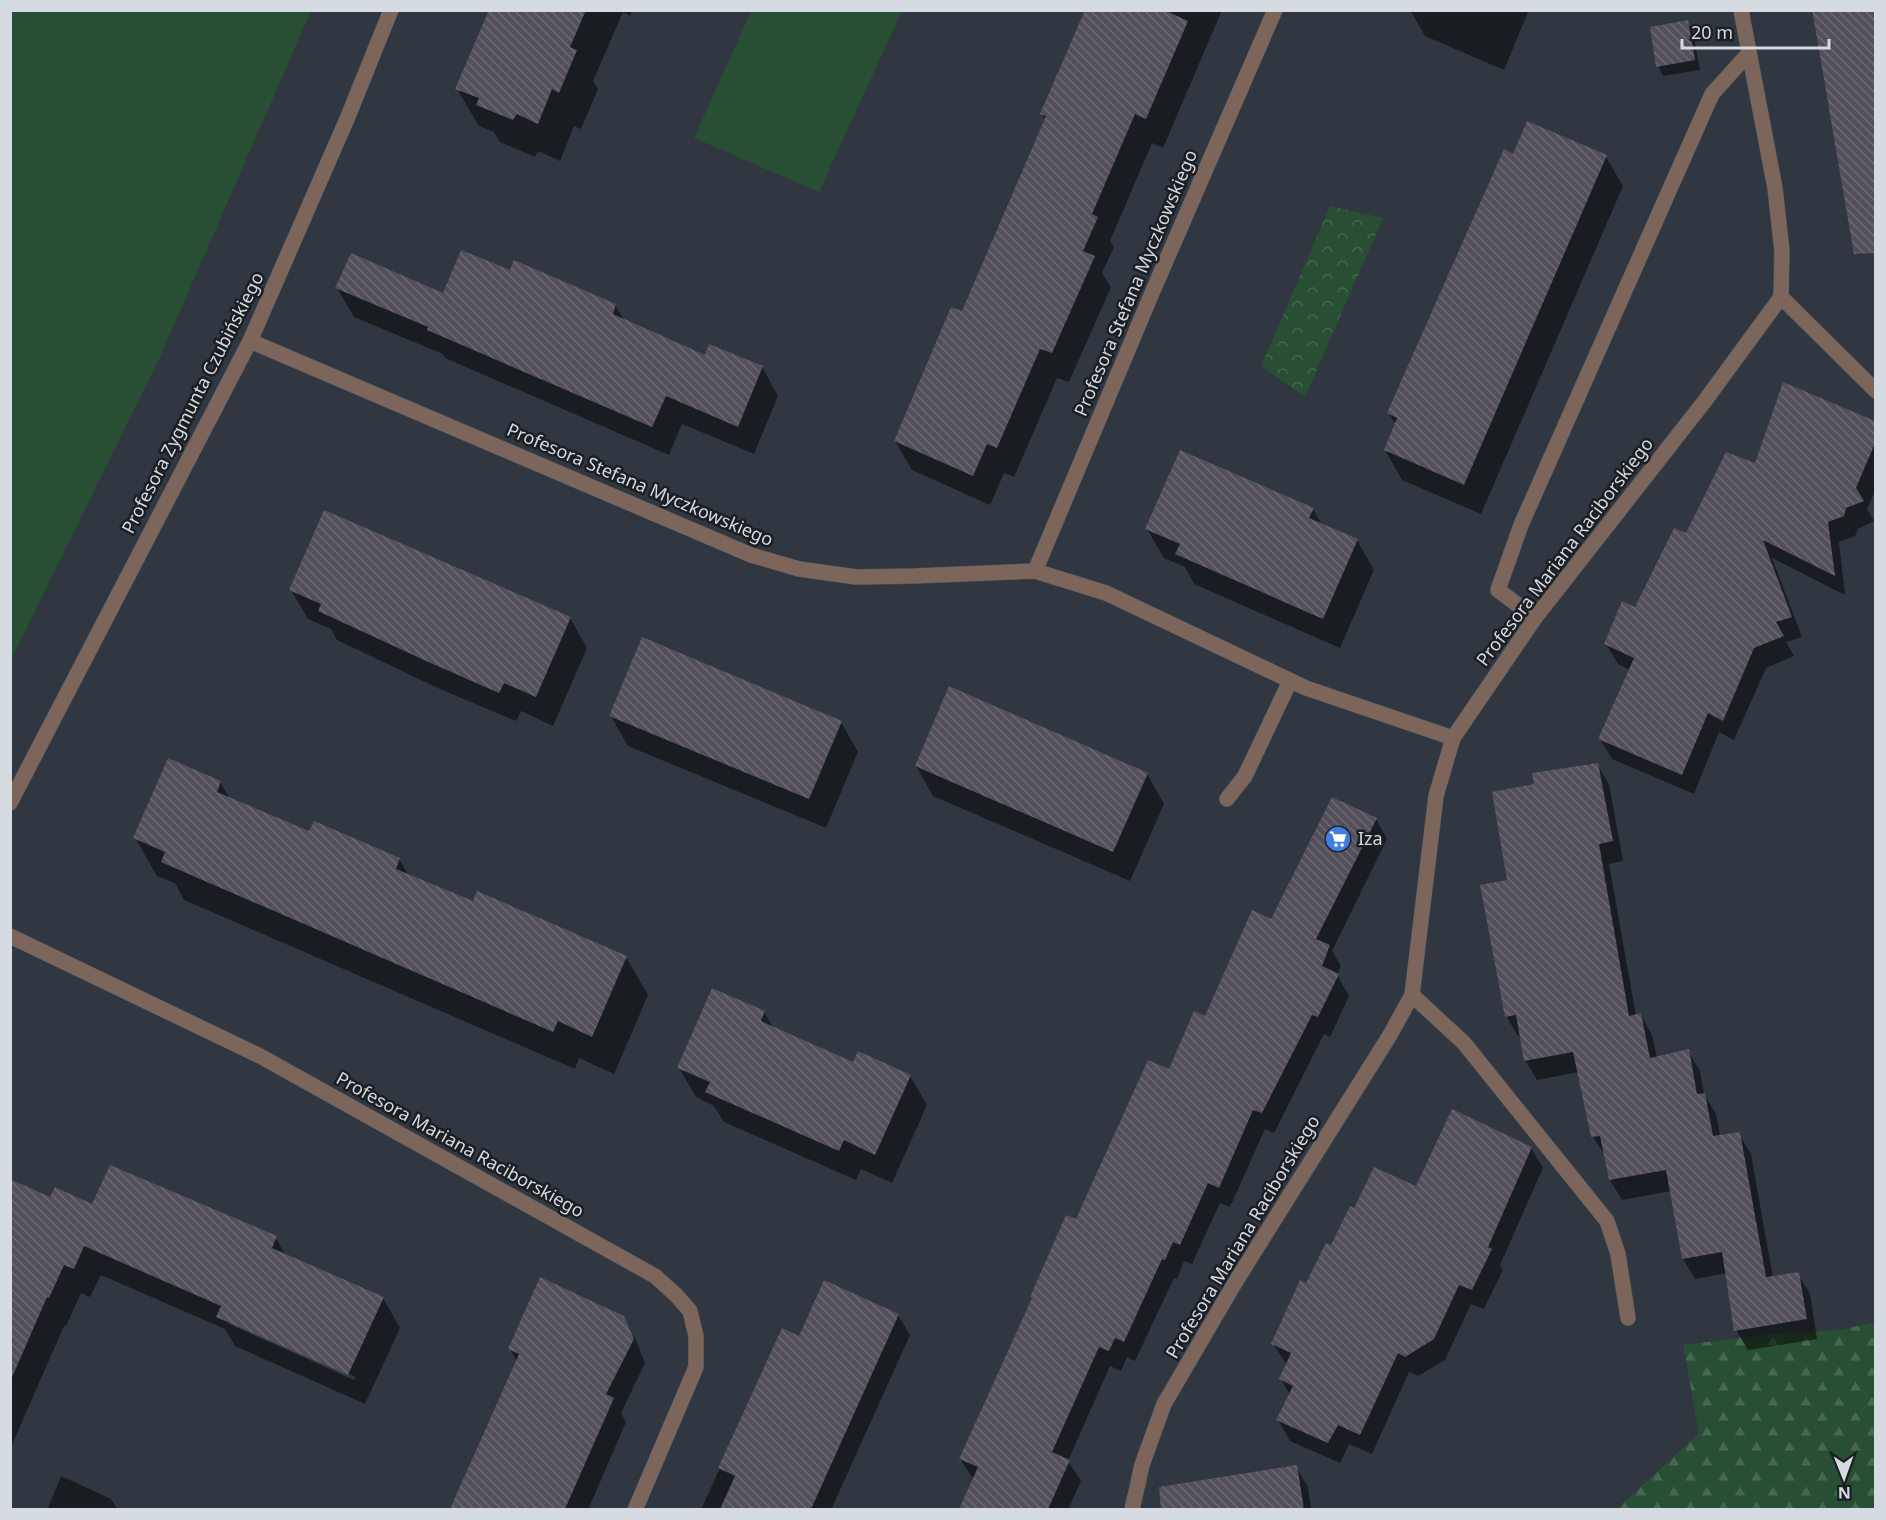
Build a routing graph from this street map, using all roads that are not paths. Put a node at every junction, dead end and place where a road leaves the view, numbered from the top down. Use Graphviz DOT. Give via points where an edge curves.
graph roads {
  1 [pos="391,10"];
  2 [pos="1275,10"];
  3 [pos="1741,10"];
  4 [pos="1749,53"];
  5 [pos="1780,297"];
  6 [pos="250,341"];
  7 [pos="1875,391"];
  8 [pos="1035,571"];
  9 [pos="1535,618"];
  10 [pos="1290,681"];
  11 [pos="1453,738"];
  12 [pos="1227,800"];
  13 [pos="10,803"];
  14 [pos="10,936"];
  15 [pos="1412,995"];
  16 [pos="1628,1318"];
  17 [pos="635,1509"];
  18 [pos="1132,1509"];
  1 -- 6 [label="street, Profesora Zygmunta Czubińskiego"];
  2 -- 8 [label="street, Profesora Stefana Myczkowskiego"];
  3 -- 4 [label="street"];
  4 -- 5 [label="street" via="1775,188 1782,251"];
  4 -- 9 [label="street" via="1712,94 1521,525 1498,590"];
  5 -- 7 [label="street"];
  5 -- 9 [label="street, Profesora Mariana Raciborskiego" via="1690,421"];
  6 -- 8 [label="street, Profesora Stefana Myczkowskiego" via="751,555 789,566 856,576"];
  6 -- 13 [label="street, Profesora Zygmunta Czubińskiego"];
  8 -- 10 [label="street, Profesora Stefana Myczkowskiego" via="1106,593"];
  9 -- 11 [label="street, Profesora Mariana Raciborskiego"];
  10 -- 11 [label="street, Profesora Stefana Myczkowskiego"];
  10 -- 12 [label="street" via="1245,776"];
  11 -- 15 [label="street, Profesora Mariana Raciborskiego" via="1436,796"];
  14 -- 17 [label="street, Profesora Mariana Raciborskiego" via="260,1056 655,1276 677,1296 690,1311 696,1336 696,1367"];
  15 -- 16 [label="street" via="1464,1043 1607,1221 1618,1254"];
  15 -- 18 [label="street, Profesora Mariana Raciborskiego" via="1164,1404 1142,1465"];
}
